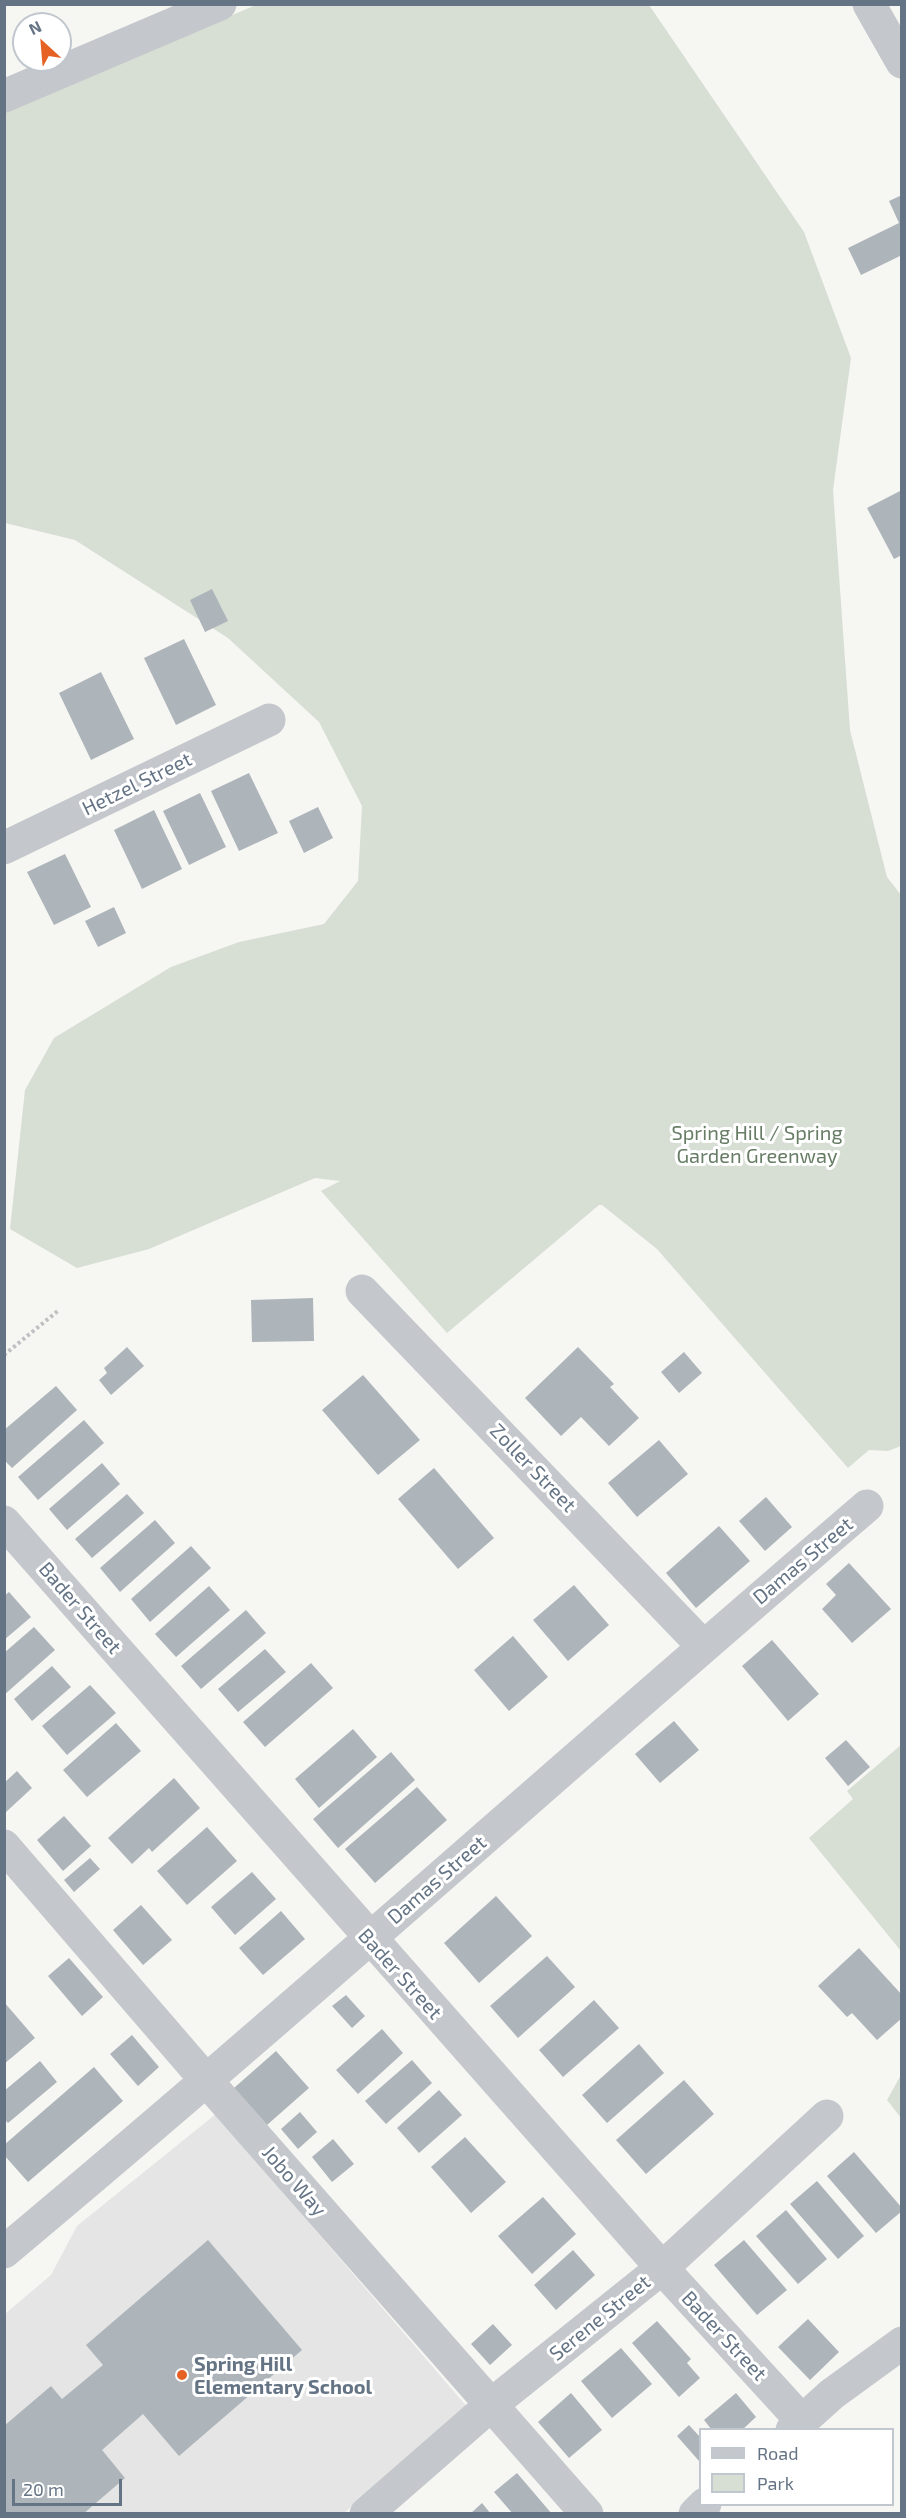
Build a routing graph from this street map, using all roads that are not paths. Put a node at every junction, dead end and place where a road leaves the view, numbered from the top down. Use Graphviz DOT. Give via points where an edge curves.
graph roads {
  1 [pos="220,4"];
  2 [pos="869,4"];
  3 [pos="902,62"];
  4 [pos="4,96"];
  5 [pos="269,720"];
  6 [pos="4,848"];
  7 [pos="362,1291"];
  8 [pos="867,1506"];
  9 [pos="4,1522"];
  10 [pos="703,1646"];
  11 [pos="4,1846"];
  12 [pos="370,1939"];
  13 [pos="205,2079"];
  14 [pos="827,2116"];
  15 [pos="8,2242"];
  16 [pos="662,2268"];
  17 [pos="902,2343"];
  18 [pos="491,2405"];
  19 [pos="797,2425"];
  20 [pos="366,2514"];
  21 [pos="587,2514"];
  1 -- 4 [label="street"];
  2 -- 3 [label="street"];
  5 -- 6 [label="street, Hetzel Street"];
  7 -- 10 [label="street, Zoller Street"];
  8 -- 10 [label="street, Damas Street"];
  9 -- 12 [label="street, Bader Street"];
  10 -- 12 [label="street, Damas Street"];
  11 -- 13 [label="street, Jobo Way"];
  12 -- 13 [label="street, Damas Street"];
  12 -- 16 [label="street, Bader Street"];
  13 -- 15 [label="street, Damas Street"];
  13 -- 18 [label="street, Jobo Way"];
  14 -- 16 [label="street, Serene Street"];
  16 -- 18 [label="street, Serene Street"];
  16 -- 19 [label="street, Bader Street"];
  17 -- 19 [label="street"];
  18 -- 20 [label="street, Serene Street"];
  18 -- 21 [label="street, Jobo Way"];
}
